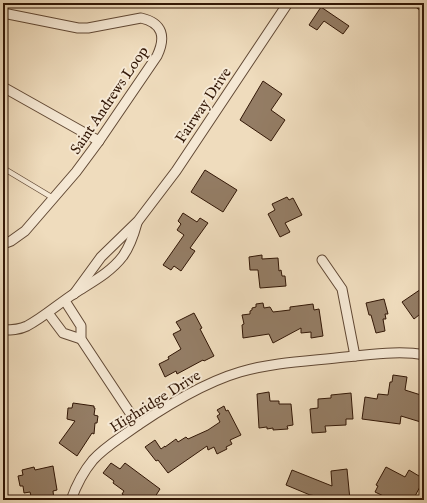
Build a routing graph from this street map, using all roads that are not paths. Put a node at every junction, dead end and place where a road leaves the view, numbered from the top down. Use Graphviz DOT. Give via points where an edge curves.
graph roads {
  1 [pos="288,3"];
  2 [pos="3,13"];
  3 [pos="3,87"];
  4 [pos="99,141"];
  5 [pos="3,168"];
  6 [pos="53,198"];
  7 [pos="138,221"];
  8 [pos="3,244"];
  9 [pos="322,260"];
  10 [pos="74,294"];
  11 [pos="65,301"];
  12 [pos="48,313"];
  13 [pos="3,330"];
  14 [pos="80,338"];
  15 [pos="424,354"];
  16 [pos="355,356"];
  17 [pos="138,426"];
  18 [pos="71,500"];
  1 -- 7 [label="street, Fairway Drive" via="176,171"];
  2 -- 4 [label="street, Saint Andrews Loop" via="78,28 140,18 155,24 160,30 161,48 157,56"];
  3 -- 4 [label="street"];
  4 -- 6 [label="street, Saint Andrews Loop"];
  5 -- 6 [label="lane"];
  6 -- 8 [label="street, Saint Andrews Loop" via="25,231"];
  7 -- 10 [label="street, Fairway Drive" via="101,257"];
  7 -- 10 [label="street, Fairway Drive" via="123,256 95,282"];
  9 -- 16 [label="street" via="342,289"];
  10 -- 11 [label="street, Fairway Drive"];
  11 -- 12 [label="street, Fairway Drive"];
  11 -- 14 [label="street" via="81,326"];
  12 -- 13 [label="street, Fairway Drive" via="26,327"];
  12 -- 14 [label="street" via="63,333"];
  14 -- 17 [label="street"];
  15 -- 16 [label="street, Highridge Drive"];
  16 -- 17 [label="street, Highridge Drive" via="241,371 191,392"];
  17 -- 18 [label="street, Highridge Drive" via="93,460 75,487"];
}
